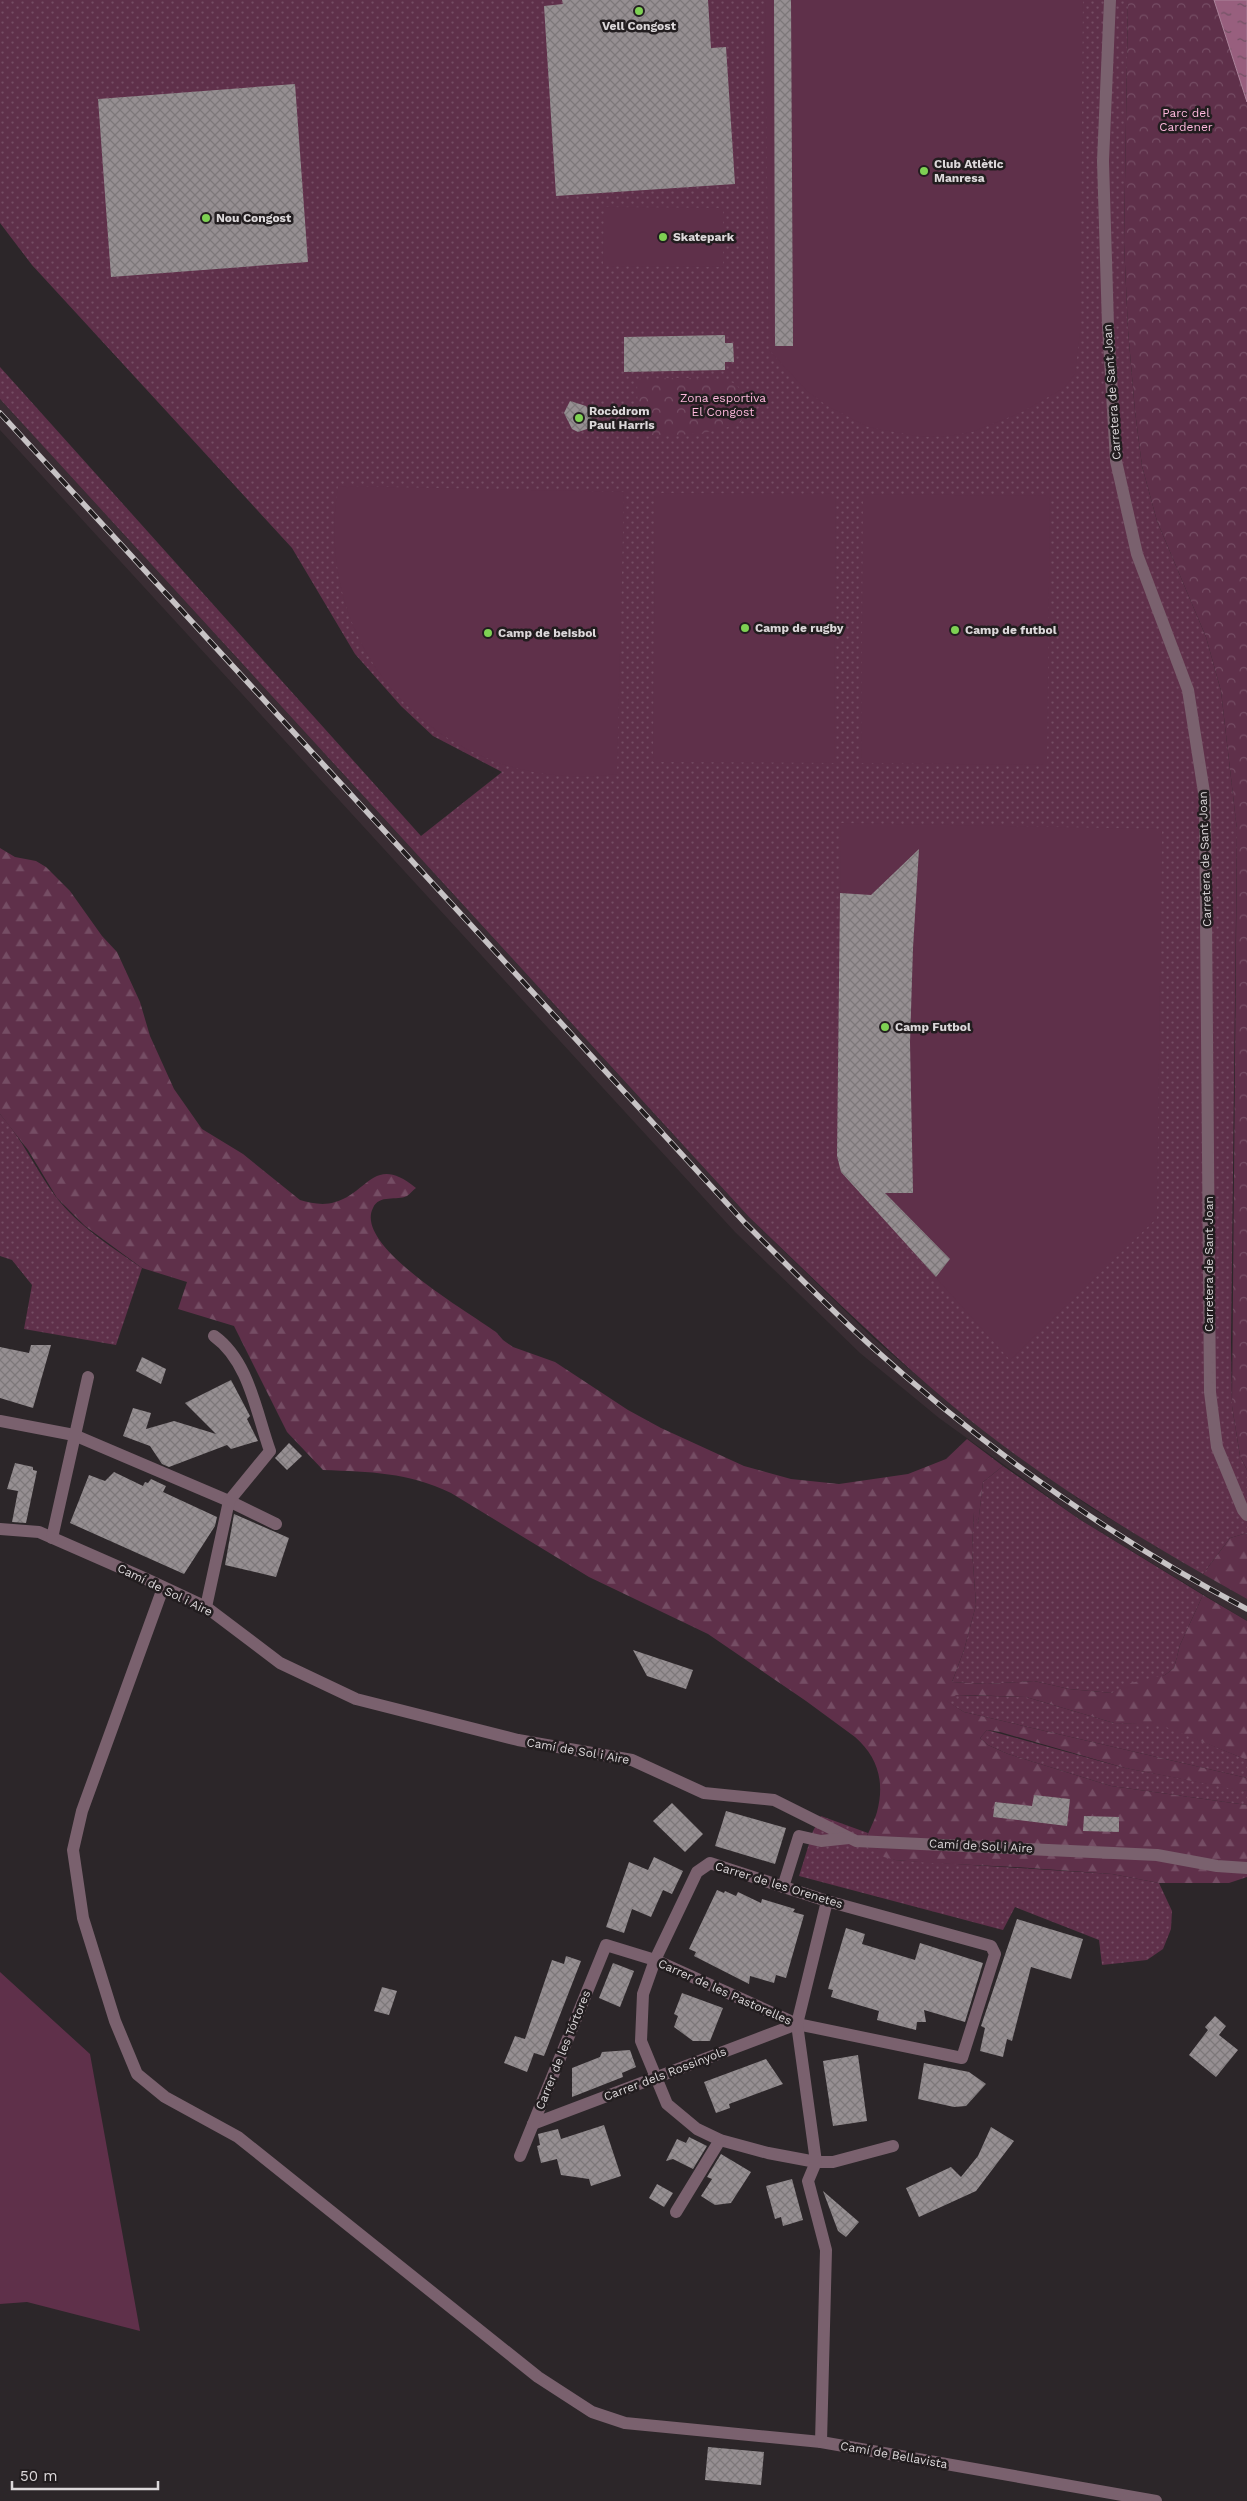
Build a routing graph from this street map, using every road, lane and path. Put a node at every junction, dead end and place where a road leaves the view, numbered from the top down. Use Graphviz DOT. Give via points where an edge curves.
graph roads {
  1 [pos="1110,0"];
  2 [pos="214,1336"];
  3 [pos="88,1377"];
  4 [pos="0,1421"];
  5 [pos="74,1435"];
  6 [pos="229,1501"];
  7 [pos="1247,1515"];
  8 [pos="276,1524"];
  9 [pos="0,1529"];
  10 [pos="52,1538"];
  11 [pos="164,1588"];
  12 [pos="206,1607"];
  13 [pos="849,1838"];
  14 [pos="1247,1868"];
  15 [pos="783,1887"];
  16 [pos="827,1901"];
  17 [pos="606,1945"];
  18 [pos="655,1960"];
  19 [pos="797,2024"];
  20 [pos="962,2058"];
  21 [pos="655,2078"];
  22 [pos="533,2124"];
  23 [pos="720,2140"];
  24 [pos="893,2146"];
  25 [pos="520,2156"];
  26 [pos="816,2162"];
  27 [pos="676,2212"];
  28 [pos="821,2442"];
  29 [pos="1156,2501"];
  1 -- 7 [label="street, Carretera de Sant Joan" via="1103,161 1116,461 1136,554 1188,690 1205,799 1210,1392 1217,1447"];
  2 -- 6 [label="street" via="228,1346 240,1365 270,1451"];
  3 -- 5 [label="street"];
  4 -- 5 [label="street"];
  5 -- 6 [label="street"];
  5 -- 10 [label="street"];
  6 -- 8 [label="street"];
  6 -- 12 [label="street"];
  9 -- 10 [label="street, Camí de Sol i Aire" via="39,1532"];
  10 -- 11 [label="street, Camí de Sol i Aire"];
  11 -- 12 [label="street, Camí de Sol i Aire"];
  11 -- 28 [label="street, Camí de Bellavista" via="82,1811 73,1850 83,1918 115,2021 137,2074 165,2097 238,2137 538,2377 592,2412 625,2423"];
  12 -- 13 [label="street, Camí de Sol i Aire" via="280,1662 356,1698 518,1740 632,1760 704,1793 774,1800"];
  13 -- 14 [label="street, Camí de Sol i Aire" via="856,1841 1157,1855"];
  13 -- 15 [label="street" via="821,1841 799,1836"];
  15 -- 16 [label="street, Carrer de les Orenetes"];
  15 -- 18 [label="street, Carrer de les Orenetes" via="710,1863 697,1872"];
  16 -- 19 [label="street"];
  16 -- 20 [label="street, Carrer de les Orenetes" via="991,1946 995,1954"];
  17 -- 18 [label="street, Carrer de les Pastorelles"];
  17 -- 22 [label="street, Carrer de les Tórtores"];
  18 -- 19 [label="street, Carrer de les Pastorelles"];
  18 -- 21 [label="street, Carrer de les Orenetes" via="644,1994 641,2041"];
  19 -- 20 [label="street, Carrer de les Pastorelles"];
  19 -- 21 [label="street, Carrer dels Rossinyols"];
  19 -- 26 [label="street"];
  21 -- 22 [label="street, Carrer dels Rossinyols"];
  21 -- 23 [label="street, Carrer de les Orenetes" via="667,2104 697,2129"];
  22 -- 25 [label="street, Carrer de les Tórtores"];
  23 -- 26 [label="street, Carrer de les Orenetes"];
  23 -- 27 [label="street"];
  24 -- 26 [label="street, Carrer de les Orenetes" via="833,2162"];
  26 -- 28 [label="street" via="808,2181 826,2250"];
  28 -- 29 [label="street, Camí de Bellavista"];
}
